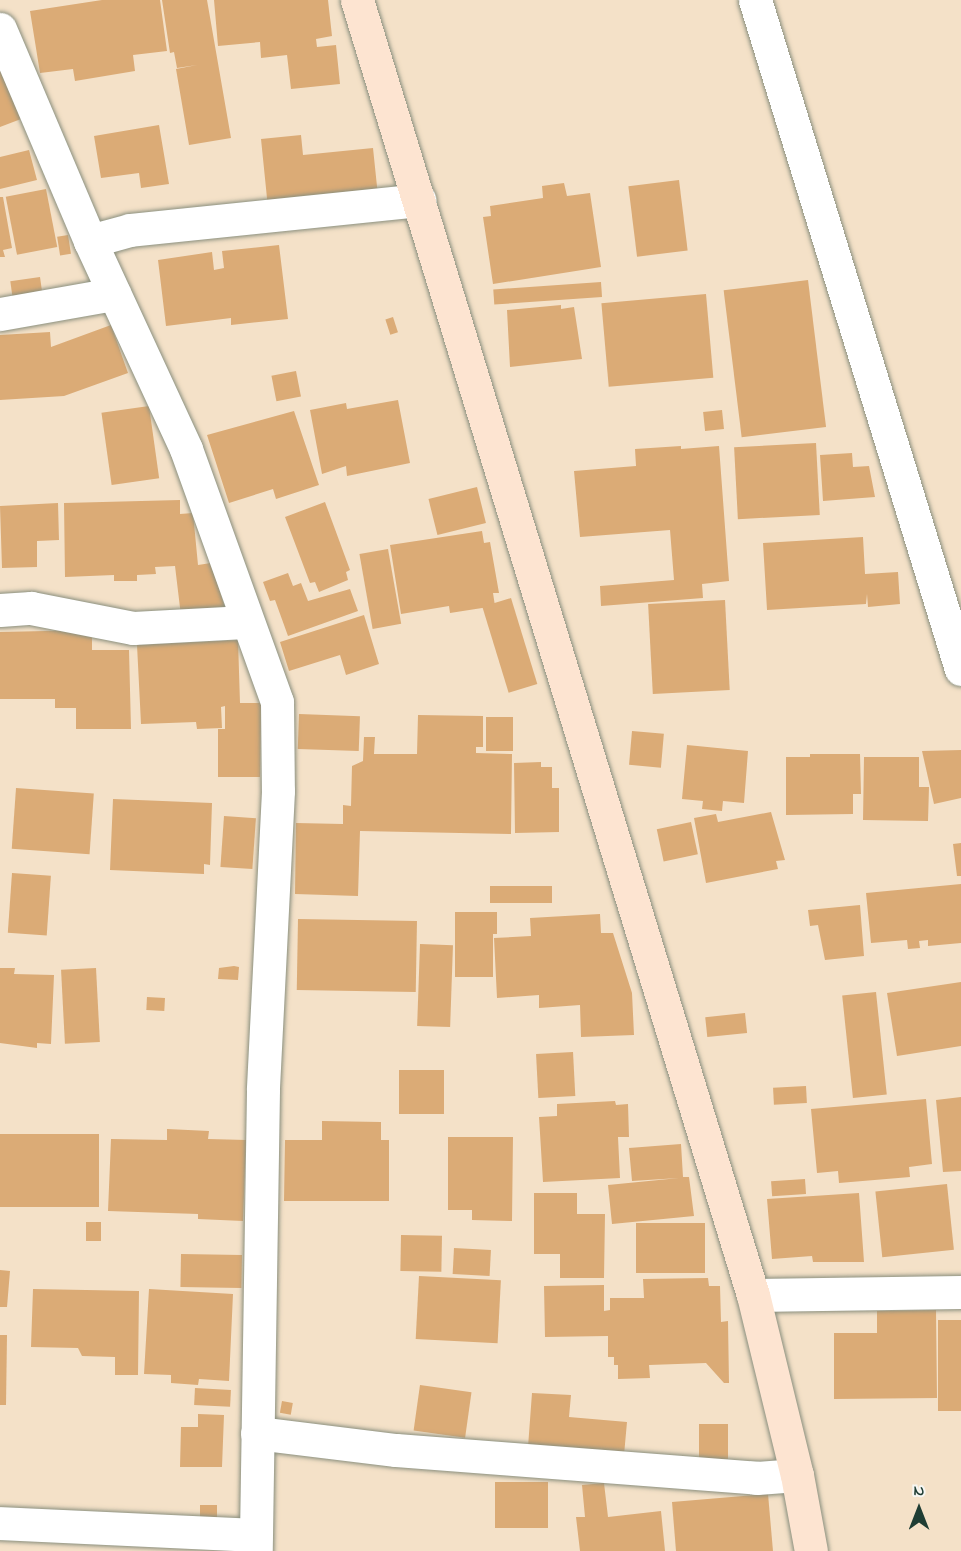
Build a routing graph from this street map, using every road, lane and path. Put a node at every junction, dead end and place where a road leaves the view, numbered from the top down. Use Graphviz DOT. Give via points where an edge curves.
graph roads {
  1 [pos="357,0"];
  2 [pos="755,0"];
  3 [pos="0,29"];
  4 [pos="418,200"];
  5 [pos="90,241"];
  6 [pos="114,294"];
  7 [pos="0,314"];
  8 [pos="0,610"];
  9 [pos="245,622"];
  10 [pos="961,669"];
  11 [pos="961,1292"];
  12 [pos="753,1295"];
  13 [pos="257,1432"];
  14 [pos="797,1475"];
  15 [pos="0,1523"];
  16 [pos="256,1543"];
  17 [pos="811,1551"];
  1 -- 4 [label="street"];
  2 -- 10 [label="street"];
  3 -- 5 [label="street"];
  4 -- 5 [label="street" via="130,230"];
  4 -- 12 [label="street"];
  5 -- 6 [label="street"];
  6 -- 7 [label="street"];
  6 -- 9 [label="street" via="186,449"];
  8 -- 9 [label="street" via="31,608 133,628"];
  9 -- 13 [label="street" via="277,702 278,792 263,1090"];
  11 -- 12 [label="street"];
  12 -- 14 [label="street"];
  13 -- 14 [label="street" via="396,1450 757,1478"];
  13 -- 16 [label="street"];
  14 -- 17 [label="street"];
  15 -- 16 [label="street"];
}
